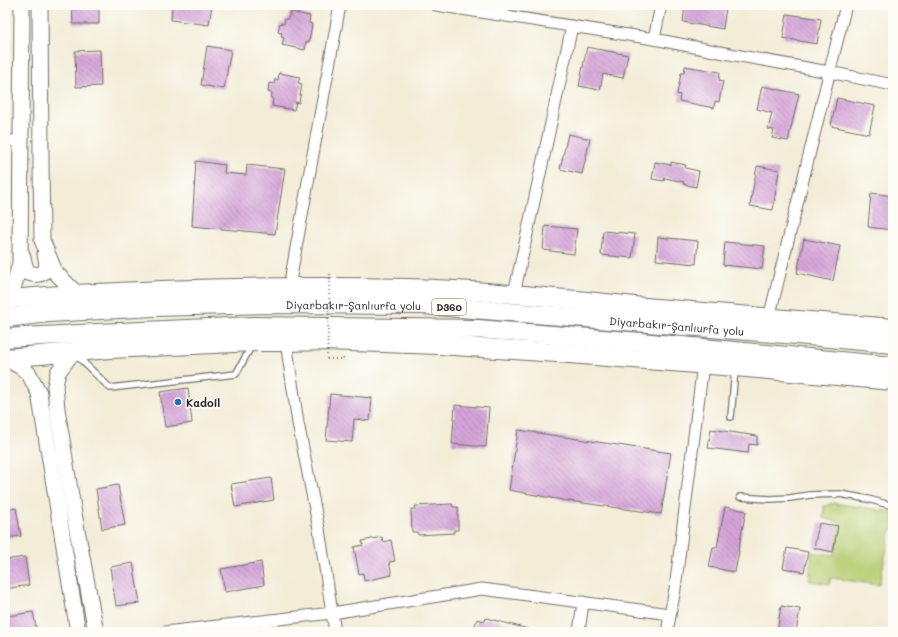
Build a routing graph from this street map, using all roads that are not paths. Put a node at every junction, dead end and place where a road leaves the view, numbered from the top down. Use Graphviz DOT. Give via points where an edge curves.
graph roads {
  1 [pos="22,5"];
  2 [pos="40,5"];
  3 [pos="340,5"];
  4 [pos="436,5"];
  5 [pos="661,5"];
  6 [pos="846,5"];
  7 [pos="572,26"];
  8 [pos="654,39"];
  9 [pos="829,72"];
  10 [pos="893,85"];
  11 [pos="5,140"];
  12 [pos="22,142"];
  13 [pos="42,240"];
  14 [pos="20,247"];
  15 [pos="290,287"];
  16 [pos="77,294"];
  17 [pos="514,294"];
  18 [pos="8,300"];
  19 [pos="5,318"];
  20 [pos="769,318"];
  21 [pos="893,328"];
  22 [pos="5,338"];
  23 [pos="254,342"];
  24 [pos="286,342"];
  25 [pos="893,344"];
  26 [pos="73,352"];
  27 [pos="5,358"];
  28 [pos="703,364"];
  29 [pos="893,366"];
  30 [pos="735,367"];
  31 [pos="893,382"];
  32 [pos="731,417"];
  33 [pos="740,497"];
  34 [pos="893,506"];
  35 [pos="583,602"];
  36 [pos="332,613"];
  37 [pos="670,614"];
  38 [pos="78,632"];
  39 [pos="96,632"];
  40 [pos="165,632"];
  41 [pos="335,632"];
  42 [pos="579,632"];
  43 [pos="667,632"];
  1 -- 12 [label="main road"];
  2 -- 13 [label="main road"];
  3 -- 15 [label="street"];
  4 -- 7 [label="street"];
  5 -- 8 [label="street"];
  6 -- 9 [label="street"];
  7 -- 8 [label="street"];
  7 -- 17 [label="street"];
  8 -- 9 [label="street"];
  9 -- 10 [label="street"];
  9 -- 20 [label="street"];
  11 -- 12 [label="street"];
  12 -- 14 [label="main road"];
  13 -- 14 [label="main road" via="48,263 45,271 40,274 28,273"];
  13 -- 16 [label="main road" via="55,272"];
  14 -- 18 [label="main road" via="20,263 15,286"];
  15 -- 16 [label="highway"];
  15 -- 17 [label="highway" via="408,288"];
  16 -- 18 [label="highway"];
  17 -- 20 [label="highway"];
  19 -- 25 [label="highway, Diyarbakır-Şanlıurfa yolu / D360" via="49,313 168,307 268,304 423,305"];
  20 -- 21 [label="highway"];
  22 -- 29 [label="highway, Diyarbakır-Şanlıurfa yolu / D360" via="253,326 478,329"];
  23 -- 24 [label="highway"];
  23 -- 26 [label="highway"];
  23 -- 26 [label="lane" via="236,374 110,388"];
  24 -- 28 [label="highway" via="440,345"];
  24 -- 36 [label="street"];
  26 -- 27 [label="highway"];
  26 -- 39 [label="main road" via="58,372 57,409"];
  27 -- 38 [label="main road" via="29,374 39,393"];
  28 -- 30 [label="highway"];
  28 -- 37 [label="street"];
  30 -- 31 [label="highway"];
  30 -- 32 [label="lane"];
  33 -- 34 [label="lane" via="770,499 840,494"];
  35 -- 36 [label="street" via="482,589"];
  35 -- 37 [label="street"];
  35 -- 42 [label="street"];
  36 -- 40 [label="street"];
  36 -- 41 [label="street"];
  37 -- 43 [label="street"];
}
